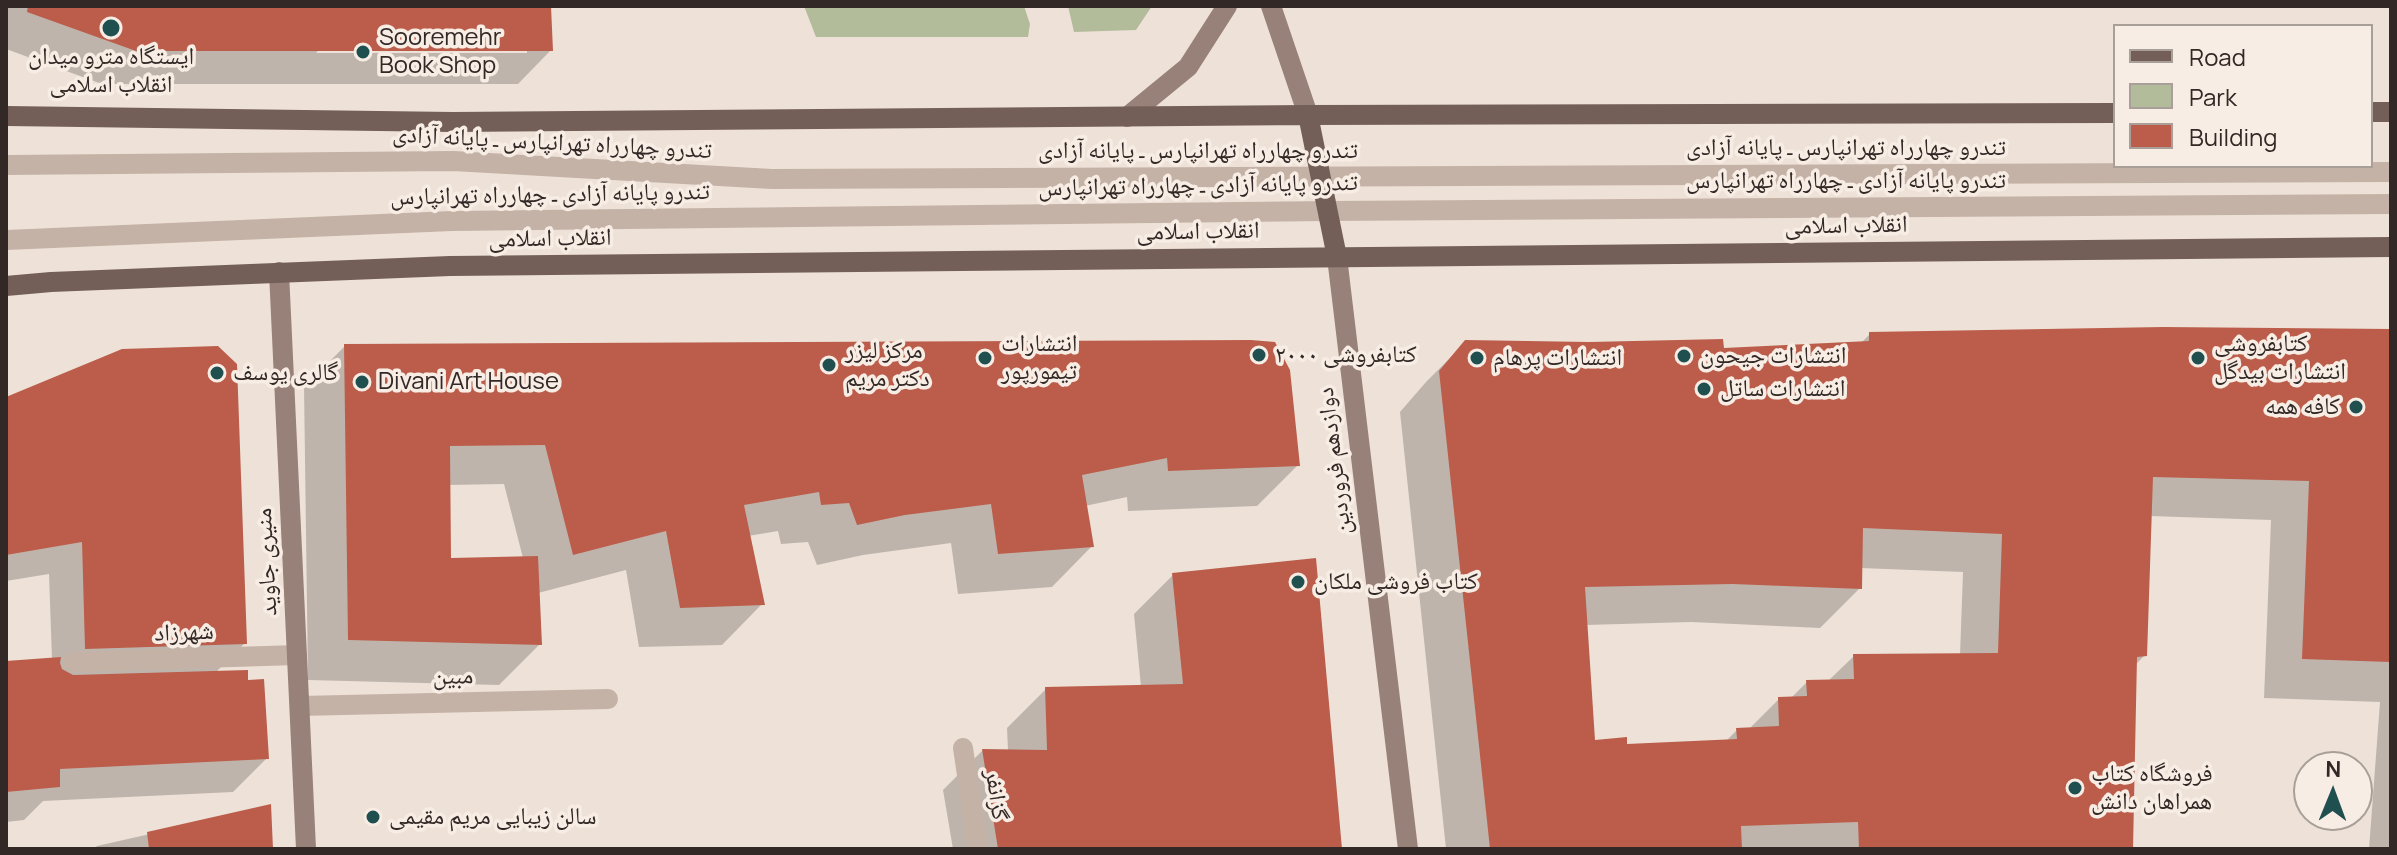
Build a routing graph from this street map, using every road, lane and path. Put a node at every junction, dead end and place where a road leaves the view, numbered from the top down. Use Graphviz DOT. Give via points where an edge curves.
graph roads {
  1 [pos="1227,6"];
  2 [pos="1271,6"];
  3 [pos="2113,113"];
  4 [pos="1308,115"];
  5 [pos="6,116"];
  6 [pos="1127,117"];
  7 [pos="6,165"];
  8 [pos="2391,172"];
  9 [pos="1321,177"];
  10 [pos="2391,204"];
  11 [pos="1328,211"];
  12 [pos="6,240"];
  13 [pos="2391,247"];
  14 [pos="1337,257"];
  15 [pos="279,272"];
  16 [pos="6,286"];
  17 [pos="297,655"];
  18 [pos="73,662"];
  19 [pos="608,699"];
  20 [pos="300,706"];
  21 [pos="963,748"];
  22 [pos="306,849"];
  23 [pos="978,849"];
  24 [pos="1408,849"];
  1 -- 6 [label="street" via="1188,67"];
  2 -- 4 [label="street"];
  3 -- 4 [label="main road"];
  4 -- 6 [label="main road"];
  4 -- 9 [label="main road"];
  5 -- 6 [label="main road" via="453,122"];
  7 -- 9 [label="lane, تندرو چهارراه تهرانپارس ـ پایانه آزادی" via="453,161 772,179"];
  8 -- 9 [label="lane, تندرو چهارراه تهرانپارس ـ پایانه آزادی"];
  9 -- 11 [label="main road"];
  10 -- 11 [label="lane, تندرو پایانه آزادی ـ چهارراه تهرانپارس"];
  11 -- 12 [label="lane, تندرو پایانه آزادی ـ چهارراه تهرانپارس" via="452,221"];
  11 -- 14 [label="main road"];
  13 -- 14 [label="main road, انقلاب اسلامی"];
  14 -- 15 [label="main road, انقلاب اسلامی"];
  14 -- 24 [label="street, دوازدهم فروردین"];
  15 -- 16 [label="main road, انقلاب اسلامی"];
  15 -- 17 [label="street, منیری جاوید"];
  17 -- 18 [label="lane, شهرزاد"];
  17 -- 20 [label="street, منیری جاوید"];
  19 -- 20 [label="lane, مبین"];
  20 -- 22 [label="street, منیری جاوید"];
  21 -- 23 [label="lane, گزانفر"];
}
